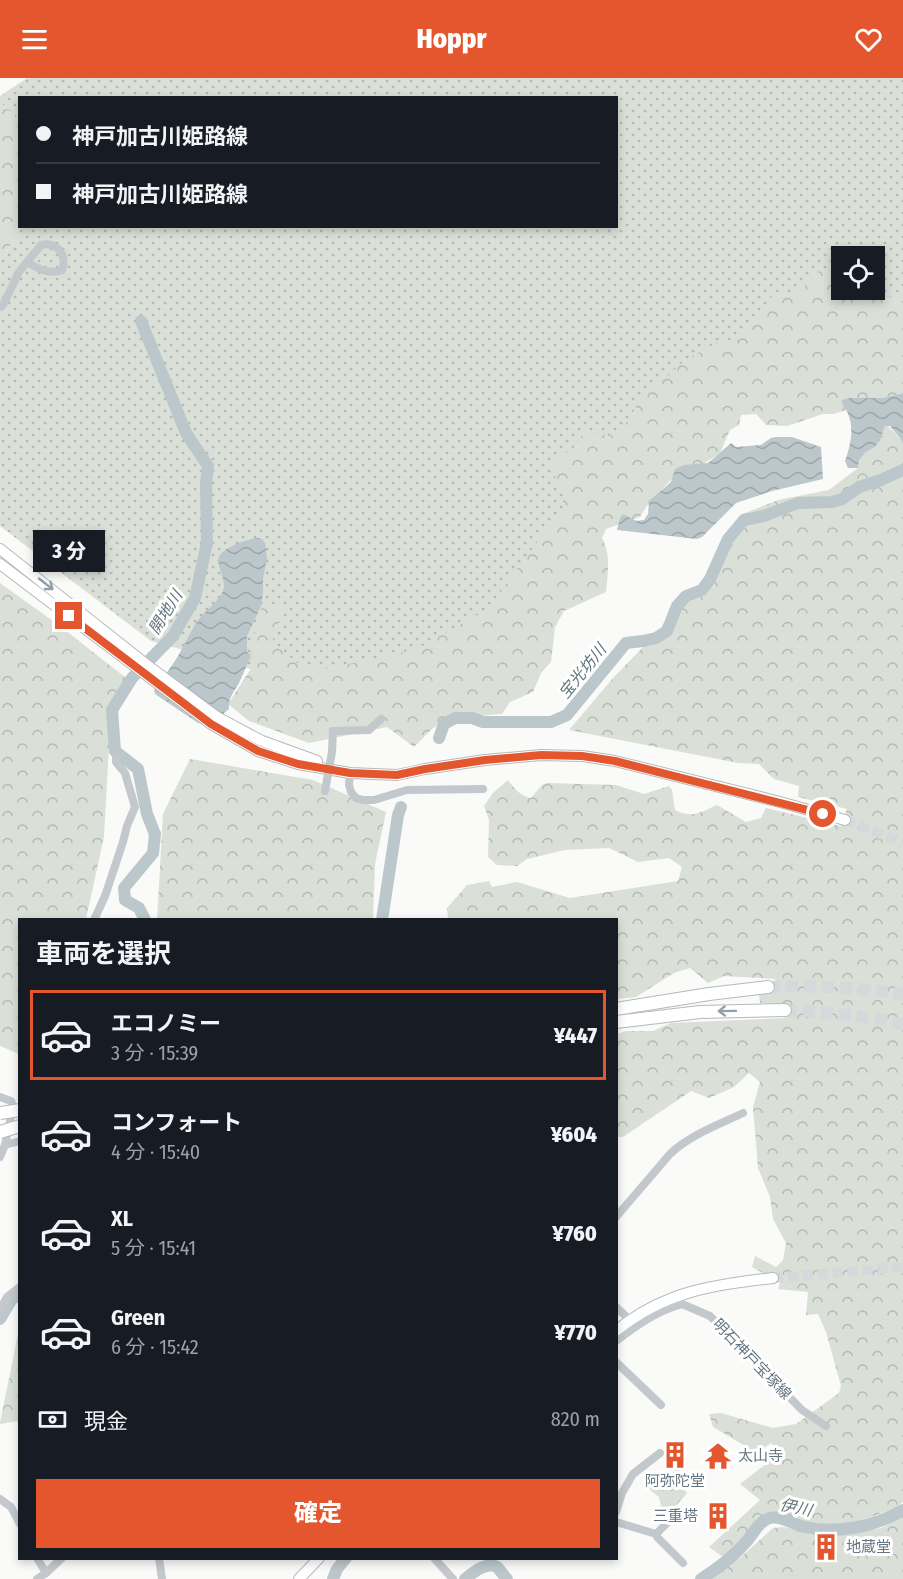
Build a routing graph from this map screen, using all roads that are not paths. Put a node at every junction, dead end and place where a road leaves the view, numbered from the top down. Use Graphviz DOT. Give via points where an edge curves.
graph roads {
  1 [pos="27,262"];
  2 [pos="0,307"];
  3 [pos="0,549"];
  4 [pos="0,564"];
  5 [pos="123,652"];
  6 [pos="381,719"];
  7 [pos="228,728"];
  8 [pos="116,757"];
  9 [pos="425,769"];
  10 [pos="350,773"];
  11 [pos="483,789"];
  12 [pos="325,791"];
  13 [pos="845,820"];
  14 [pos="95,918"];
  15 [pos="768,987"];
  16 [pos="618,1009"];
  17 [pos="785,1010"];
  18 [pos="618,1022"];
  19 [pos="0,1097"];
  20 [pos="18,1110"];
  21 [pos="0,1113"];
  22 [pos="743,1113"];
  23 [pos="18,1126"];
  24 [pos="0,1131"];
  25 [pos="18,1142"];
  26 [pos="5,1145"];
  27 [pos="0,1157"];
  28 [pos="618,1215"];
  29 [pos="773,1278"];
  30 [pos="18,1289"];
  31 [pos="679,1300"];
  32 [pos="618,1309"];
  33 [pos="0,1310"];
  34 [pos="630,1320"];
  35 [pos="618,1329"];
  36 [pos="618,1339"];
  37 [pos="618,1364"];
  38 [pos="662,1405"];
  39 [pos="826,1426"];
  40 [pos="660,1453"];
  41 [pos="0,1499"];
  42 [pos="618,1506"];
  43 [pos="18,1521"];
  44 [pos="670,1521"];
  45 [pos="618,1523"];
  46 [pos="656,1534"];
  47 [pos="38,1560"];
  48 [pos="60,1560"];
  49 [pos="159,1560"];
  50 [pos="317,1560"];
  51 [pos="440,1560"];
  52 [pos="683,1563"];
  53 [pos="46,1573"];
  54 [pos="452,1577"];
  55 [pos="37,1579"];
  56 [pos="162,1579"];
  57 [pos="299,1579"];
  1 -- 2 [label="street"];
  3 -- 5 [label="main road, one-way"];
  4 -- 5 [label="main road"];
  5 -- 7 [label="main road" via="211,724"];
  6 -- 12 [label="street, bridge" via="369,730 333,732"];
  7 -- 9 [label="main road" via="313,760 352,768"];
  7 -- 10 [label="main road" via="258,751 298,764"];
  8 -- 14 [label="street" via="135,807"];
  9 -- 10 [label="main road" via="397,775"];
  9 -- 13 [label="main road" via="541,755 582,756"];
  10 -- 11 [label="street" via="351,792 363,800 407,790"];
  15 -- 16 [label="highway"];
  17 -- 18 [label="highway, one-way" via="700,1012"];
  19 -- 26 [label="street" via="11,1101 14,1107"];
  20 -- 21 [label="highway, bridge"];
  22 -- 28 [label="street" via="680,1145"];
  23 -- 24 [label="highway, bridge"];
  25 -- 26 [label="street"];
  26 -- 27 [label="street"];
  29 -- 31 [label="main road" via="692,1290"];
  30 -- 33 [label="street"];
  31 -- 34 [label="main road" via="653,1306"];
  31 -- 36 [label="street"];
  31 -- 39 [label="street, 明石神戸宝塚線" via="710,1316 802,1410"];
  32 -- 34 [label="street"];
  34 -- 35 [label="main road"];
  37 -- 38 [label="street"];
  40 -- 42 [label="street" via="633,1474"];
  41 -- 43 [label="street"];
  44 -- 46 [label="street"];
  45 -- 46 [label="street"];
  46 -- 52 [label="street"];
  47 -- 53 [label="street"];
  48 -- 53 [label="street"];
  49 -- 56 [label="street"];
  50 -- 57 [label="main road"];
  51 -- 54 [label="street"];
  53 -- 55 [label="street"];
}
